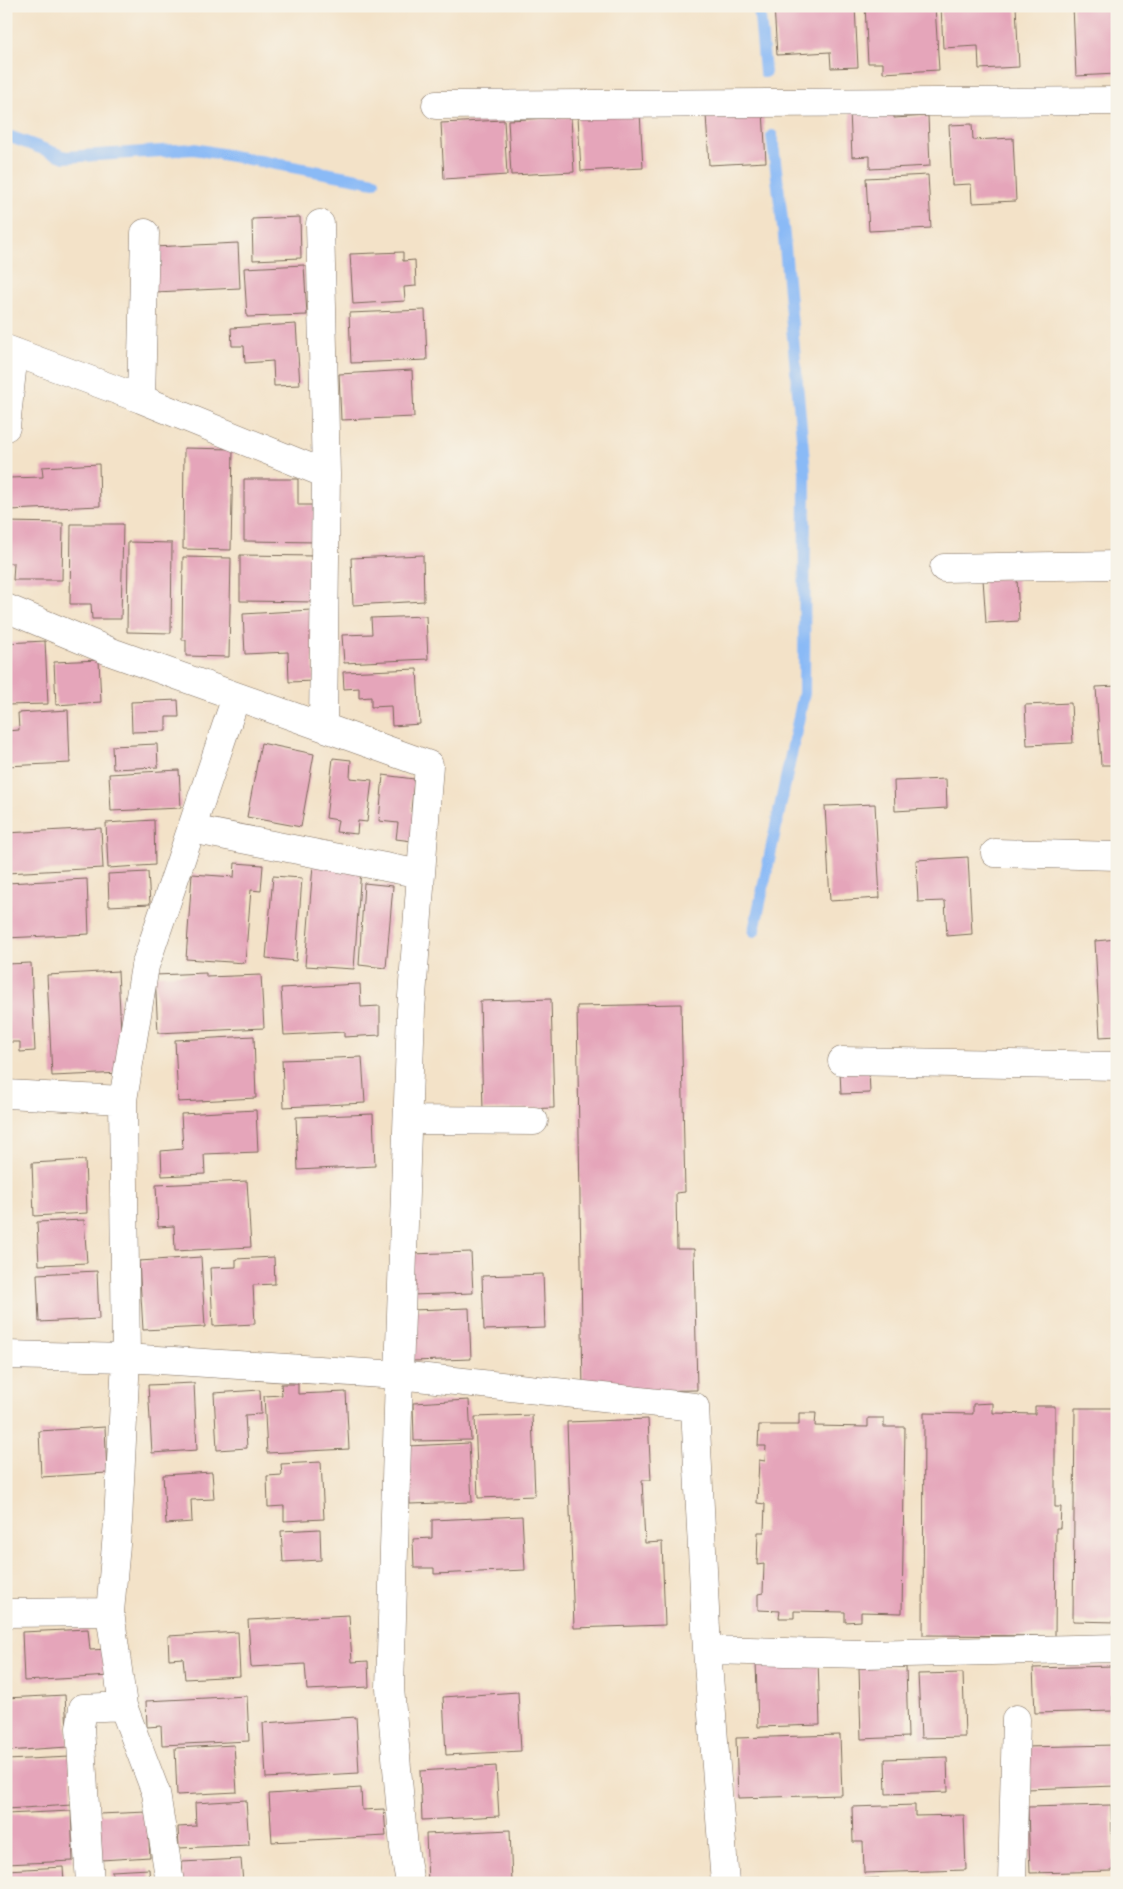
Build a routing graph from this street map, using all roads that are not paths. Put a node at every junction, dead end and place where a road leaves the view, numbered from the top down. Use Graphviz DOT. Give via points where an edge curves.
graph roads {
  1 [pos="1117,100"];
  2 [pos="436,105"];
  3 [pos="320,224"];
  4 [pos="145,233"];
  5 [pos="10,351"];
  6 [pos="141,399"];
  7 [pos="6,427"];
  8 [pos="326,474"];
  9 [pos="1117,565"];
  10 [pos="944,568"];
  11 [pos="6,608"];
  12 [pos="236,697"];
  13 [pos="323,727"];
  14 [pos="191,830"];
  15 [pos="995,853"];
  16 [pos="1117,856"];
  17 [pos="421,874"];
  18 [pos="842,1061"];
  19 [pos="1117,1066"];
  20 [pos="6,1094"];
  21 [pos="123,1100"];
  22 [pos="408,1120"];
  23 [pos="534,1121"];
  24 [pos="6,1355"];
  25 [pos="126,1358"];
  26 [pos="399,1375"];
  27 [pos="110,1612"];
  28 [pos="6,1613"];
  29 [pos="1117,1648"];
  30 [pos="707,1650"];
  31 [pos="123,1706"];
  32 [pos="1016,1719"];
  33 [pos="90,1883"];
  34 [pos="170,1883"];
  35 [pos="410,1883"];
  36 [pos="725,1883"];
  37 [pos="1012,1883"];
  1 -- 2 [label="street"];
  3 -- 8 [label="street"];
  4 -- 6 [label="street"];
  5 -- 6 [label="street"];
  5 -- 7 [label="street"];
  6 -- 8 [label="street"];
  8 -- 13 [label="street"];
  9 -- 10 [label="street"];
  11 -- 12 [label="street" via="114,653"];
  12 -- 13 [label="street"];
  12 -- 14 [label="street"];
  13 -- 17 [label="street" via="429,765"];
  14 -- 17 [label="street"];
  14 -- 21 [label="street" via="145,966"];
  15 -- 16 [label="street"];
  17 -- 22 [label="street" via="411,1010"];
  18 -- 19 [label="street"];
  20 -- 21 [label="street"];
  21 -- 25 [label="street"];
  22 -- 23 [label="street"];
  22 -- 26 [label="street"];
  24 -- 25 [label="street"];
  25 -- 26 [label="street"];
  25 -- 27 [label="street"];
  26 -- 30 [label="street" via="695,1407"];
  26 -- 35 [label="street" via="390,1688"];
  27 -- 28 [label="street"];
  27 -- 31 [label="street"];
  29 -- 30 [label="street" via="863,1654"];
  30 -- 36 [label="street"];
  31 -- 33 [label="street" via="83,1708 80,1728"];
  31 -- 34 [label="street" via="156,1793"];
  32 -- 37 [label="street"];
}
